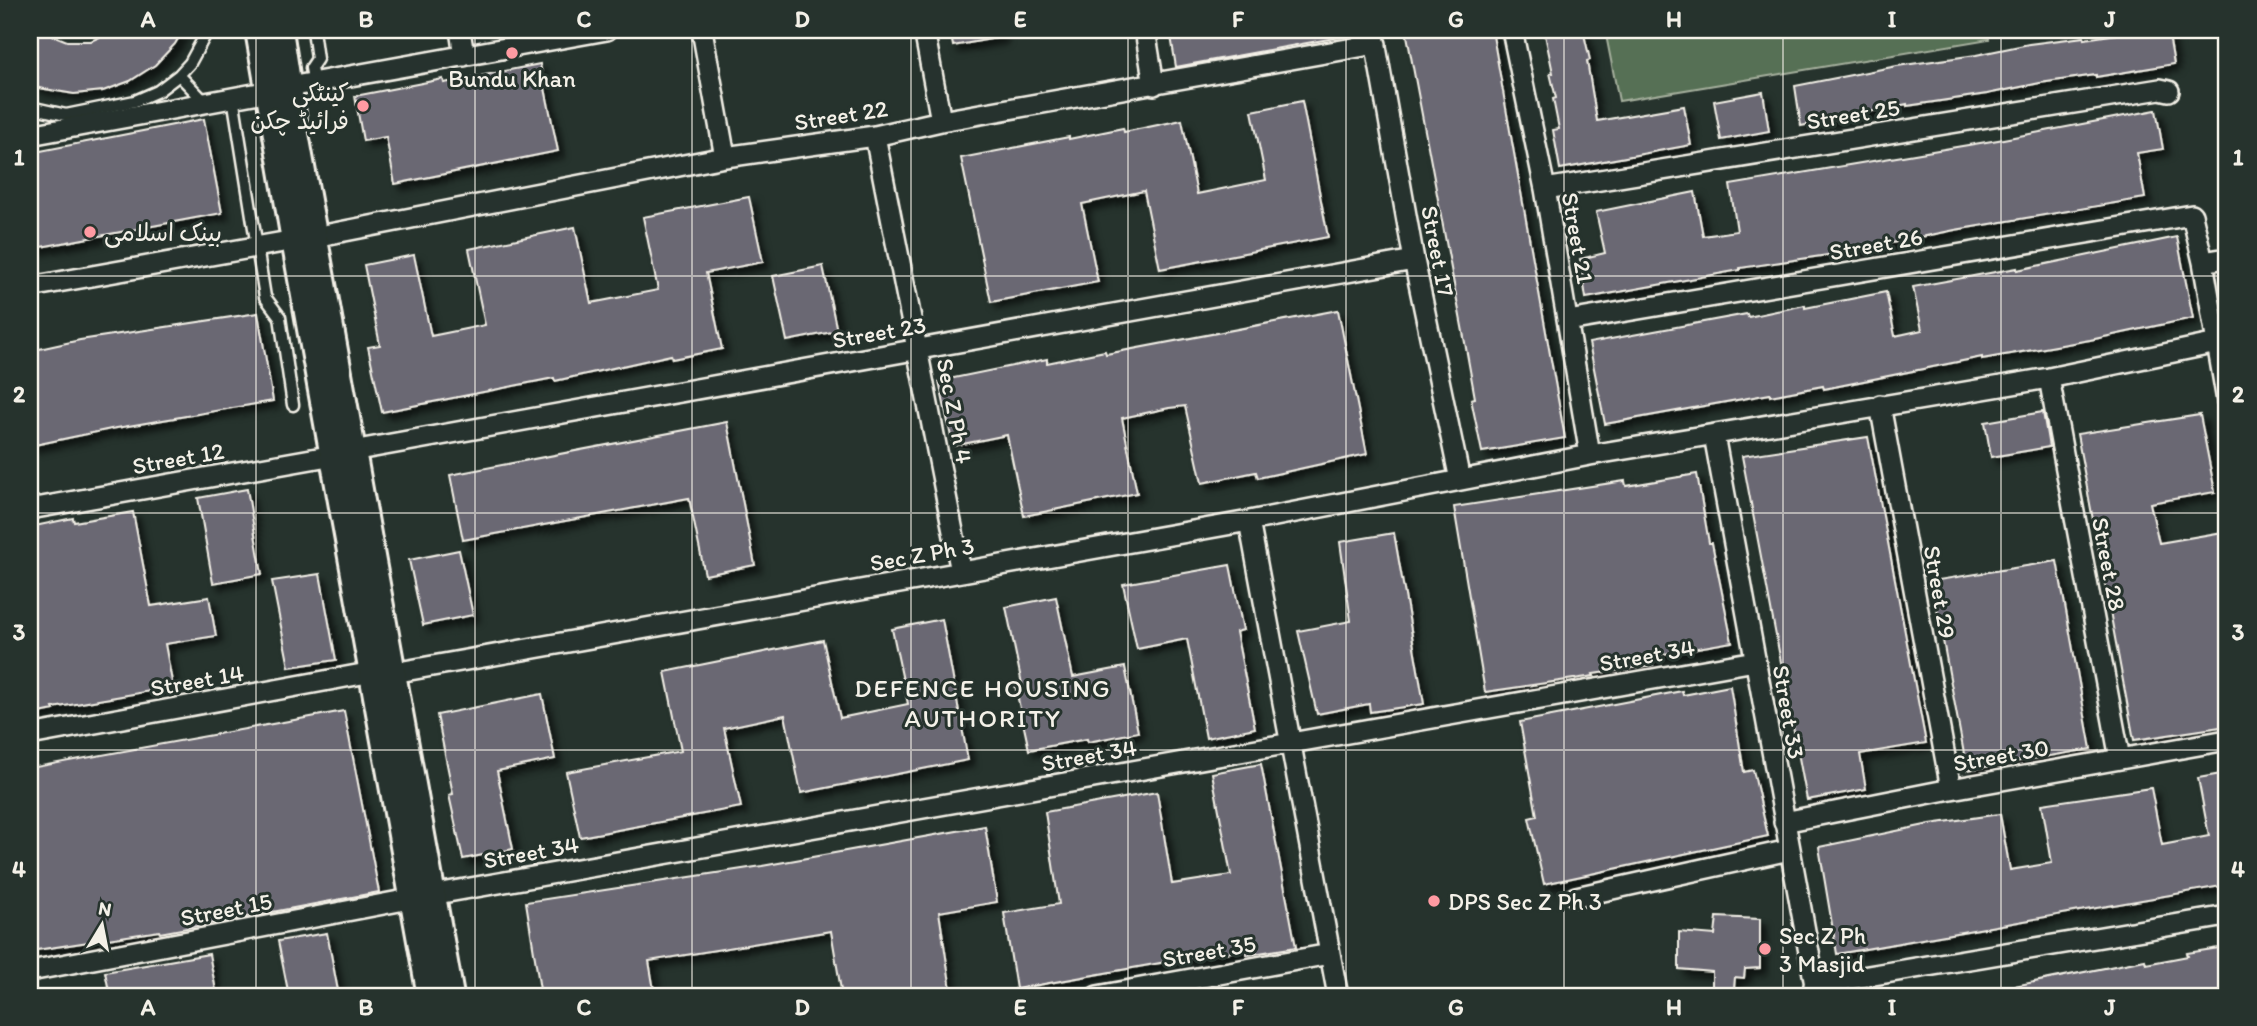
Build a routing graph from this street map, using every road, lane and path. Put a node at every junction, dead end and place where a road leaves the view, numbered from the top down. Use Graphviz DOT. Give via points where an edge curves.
graph roads {
  1 [pos="208,30"];
  2 [pos="259,30"];
  3 [pos="279,30"];
  4 [pos="313,30"];
  5 [pos="460,30"];
  6 [pos="607,30"];
  7 [pos="702,30"];
  8 [pos="924,30"];
  9 [pos="1145,30"];
  10 [pos="1512,30"];
  11 [pos="540,36"];
  12 [pos="1375,37"];
  13 [pos="464,56"];
  14 [pos="179,75"];
  15 [pos="1154,85"];
  16 [pos="291,87"];
  17 [pos="2169,91"];
  18 [pos="233,96"];
  19 [pos="205,103"];
  20 [pos="30,107"];
  21 [pos="941,121"];
  22 [pos="30,135"];
  23 [pos="875,136"];
  24 [pos="725,158"];
  25 [pos="1545,189"];
  26 [pos="304,238"];
  27 [pos="258,246"];
  28 [pos="2227,258"];
  29 [pos="1414,260"];
  30 [pos="2203,262"];
  31 [pos="30,287"];
  32 [pos="1568,321"];
  33 [pos="2219,331"];
  34 [pos="918,350"];
  35 [pos="2049,378"];
  36 [pos="2227,401"];
  37 [pos="293,405"];
  38 [pos="1880,405"];
  39 [pos="1714,435"];
  40 [pos="343,453"];
  41 [pos="1590,455"];
  42 [pos="1460,480"];
  43 [pos="30,509"];
  44 [pos="1249,522"];
  45 [pos="961,572"];
  46 [pos="1755,661"];
  47 [pos="383,673"];
  48 [pos="30,735"];
  49 [pos="2227,740"];
  50 [pos="1292,744"];
  51 [pos="2120,759"];
  52 [pos="1951,789"];
  53 [pos="1784,822"];
  54 [pos="1789,850"];
  55 [pos="422,897"];
  56 [pos="1576,897"];
  57 [pos="2227,916"];
  58 [pos="1330,954"];
  59 [pos="30,971"];
  60 [pos="1815,991"];
  61 [pos="431,996"];
  62 [pos="450,996"];
  63 [pos="1097,996"];
  64 [pos="1338,996"];
  1 -- 14 [label="lane"];
  2 -- 16 [label="main road"];
  3 -- 16 [label="main road"];
  4 -- 16 [label="lane" via="317,60"];
  5 -- 13 [label="street"];
  6 -- 11 [label="street"];
  7 -- 24 [label="street"];
  8 -- 21 [label="street"];
  9 -- 15 [label="street"];
  10 -- 25 [label="street, Street 21"];
  11 -- 13 [label="street"];
  12 -- 15 [label="street, Street 22"];
  12 -- 29 [label="street, Street 17"];
  13 -- 16 [label="street"];
  14 -- 19 [label="lane"];
  14 -- 20 [label="lane" via="135,101 66,115"];
  15 -- 21 [label="street, Street 22"];
  16 -- 18 [label="street"];
  16 -- 26 [label="main road"];
  17 -- 25 [label="street, Street 25"];
  18 -- 19 [label="street"];
  18 -- 27 [label="lane"];
  19 -- 22 [label="street"];
  21 -- 23 [label="street, Street 22"];
  23 -- 24 [label="street, Street 22"];
  23 -- 34 [label="street, Sec Z Ph 4"];
  24 -- 26 [label="street, Street 22"];
  25 -- 32 [label="street, Street 21"];
  26 -- 27 [label="street, Street 22"];
  26 -- 40 [label="main road"];
  27 -- 31 [label="street, Street 22"];
  27 -- 37 [label="lane" via="265,297 280,317"];
  28 -- 30 [label="street"];
  29 -- 34 [label="street, Street 23"];
  29 -- 42 [label="street, Street 17"];
  30 -- 32 [label="street, Street 26" via="2192,215"];
  30 -- 33 [label="street"];
  32 -- 41 [label="street, Street 21"];
  33 -- 35 [label="street, Sec Z Ph 3"];
  33 -- 36 [label="street"];
  34 -- 40 [label="street, Street 23"];
  34 -- 45 [label="street, Sec Z Ph 4"];
  35 -- 38 [label="street, Sec Z Ph 3"];
  35 -- 51 [label="street, Street 28"];
  38 -- 39 [label="street, Sec Z Ph 3"];
  38 -- 52 [label="street, Street 29"];
  39 -- 41 [label="street, Sec Z Ph 3"];
  39 -- 46 [label="street, Street 33"];
  40 -- 43 [label="street, Street 12"];
  40 -- 47 [label="main road"];
  41 -- 42 [label="street, Sec Z Ph 3"];
  42 -- 44 [label="street, Sec Z Ph 3"];
  44 -- 45 [label="street, Sec Z Ph 3"];
  44 -- 50 [label="street"];
  45 -- 47 [label="street, Sec Z Ph 3"];
  46 -- 50 [label="street, Street 34"];
  46 -- 53 [label="street, Street 33"];
  47 -- 48 [label="street, Street 14"];
  47 -- 55 [label="main road"];
  49 -- 51 [label="street, Street 30"];
  50 -- 55 [label="street, Street 34"];
  50 -- 58 [label="street"];
  51 -- 52 [label="street, Street 30"];
  52 -- 53 [label="street, Street 30"];
  53 -- 54 [label="street, Street 33"];
  54 -- 56 [label="street"];
  54 -- 60 [label="street, Street 33"];
  55 -- 59 [label="street, Street 15"];
  55 -- 61 [label="main road"];
  55 -- 62 [label="main road"];
  57 -- 60 [label="street"];
  58 -- 63 [label="street, Street 35"];
  58 -- 64 [label="street"];
}
